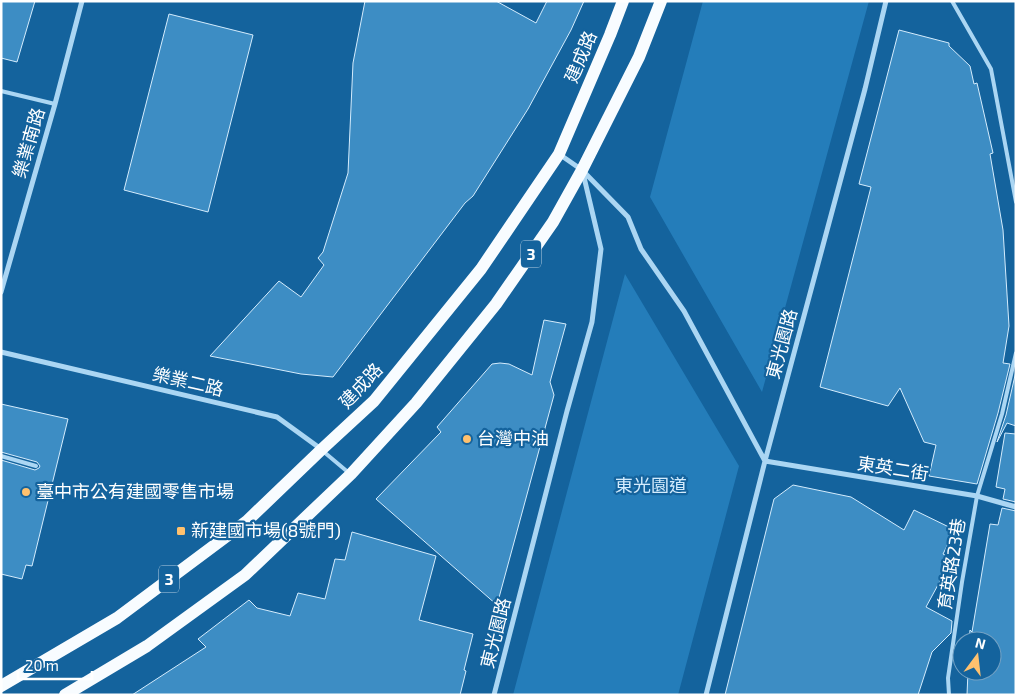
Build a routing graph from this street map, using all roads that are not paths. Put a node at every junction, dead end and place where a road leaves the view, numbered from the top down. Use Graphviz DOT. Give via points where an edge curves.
graph roads {
  1 [pos="82,1"];
  2 [pos="623,1"];
  3 [pos="661,1"];
  4 [pos="886,1"];
  5 [pos="952,1"];
  6 [pos="1,91"];
  7 [pos="55,104"];
  8 [pos="559,154"];
  9 [pos="582,170"];
  10 [pos="1016,202"];
  11 [pos="1,292"];
  12 [pos="1,352"];
  13 [pos="1016,354"];
  14 [pos="321,450"];
  15 [pos="1,456"];
  16 [pos="764,461"];
  17 [pos="36,466"];
  18 [pos="351,474"];
  19 [pos="976,496"];
  20 [pos="1016,507"];
  21 [pos="1,686"];
  22 [pos="65,695"];
  23 [pos="494,695"];
  24 [pos="706,695"];
  25 [pos="949,695"];
  1 -- 7 [label="street, 樂業南路"];
  2 -- 8 [label="main road, 建成路 / 3"];
  3 -- 9 [label="main road, 3" via="640,57"];
  4 -- 16 [label="street, 東光園路"];
  5 -- 10 [label="lane" via="991,68"];
  6 -- 7 [label="lane"];
  7 -- 11 [label="street, 樂業南路"];
  8 -- 9 [label="street"];
  8 -- 14 [label="main road, 建成路 / 3" via="475,276 374,401"];
  9 -- 16 [label="street" via="628,217 641,250 684,312"];
  9 -- 18 [label="main road, 3" via="553,222 496,304 416,403"];
  9 -- 23 [label="street, 東光園路" via="601,249 592,322"];
  12 -- 14 [label="street, 樂業二路" via="277,417"];
  13 -- 19 [label="lane, 育英路23巷" via="1002,414"];
  14 -- 18 [label="lane, 樂業二路"];
  14 -- 21 [label="main road, 建成路 / 3" via="247,521 117,618"];
  15 -- 17 [label="lane"];
  16 -- 19 [label="street, 東英二街"];
  16 -- 24 [label="street, 東光園路"];
  18 -- 22 [label="main road, 3" via="245,576 147,646"];
  19 -- 20 [label="street, 東英二街"];
  19 -- 25 [label="lane, 育英路23巷" via="948,678"];
}
